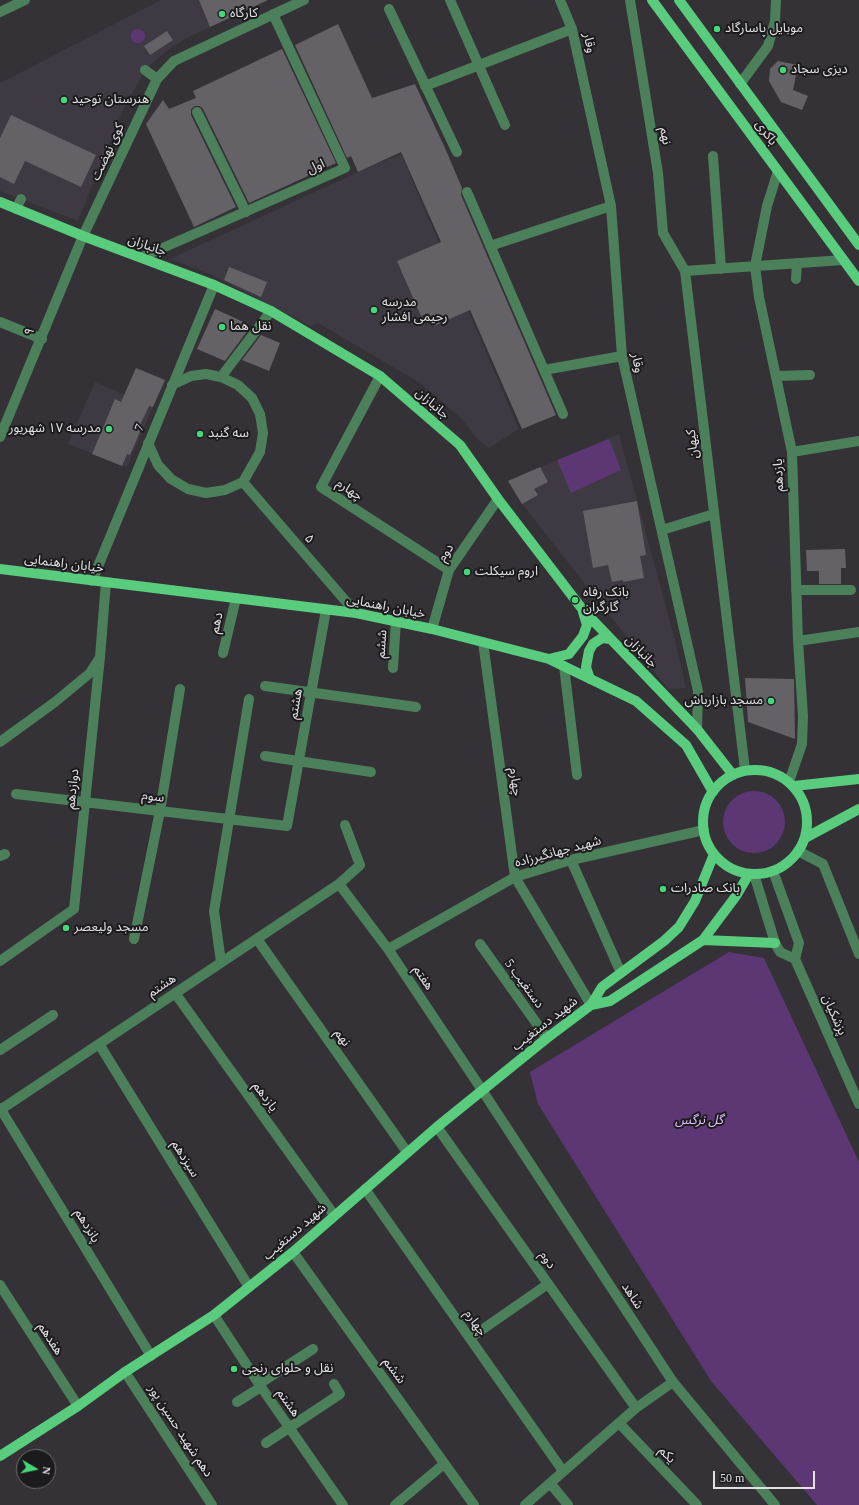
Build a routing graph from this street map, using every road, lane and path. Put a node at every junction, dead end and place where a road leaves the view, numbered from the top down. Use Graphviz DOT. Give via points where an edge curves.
graph roads {
  1 [pos="25,0"];
  2 [pos="304,0"];
  3 [pos="450,0"];
  4 [pos="560,0"];
  5 [pos="630,0"];
  6 [pos="652,0"];
  7 [pos="679,0"];
  8 [pos="776,0"];
  9 [pos="389,9"];
  10 [pos="0,12"];
  11 [pos="273,14"];
  12 [pos="572,29"];
  13 [pos="479,66"];
  14 [pos="145,70"];
  15 [pos="157,78"];
  16 [pos="740,84"];
  17 [pos="425,86"];
  18 [pos="197,112"];
  19 [pos="505,125"];
  20 [pos="457,152"];
  21 [pos="713,156"];
  22 [pos="778,172"];
  23 [pos="467,192"];
  24 [pos="21,199"];
  25 [pos="0,202"];
  26 [pos="611,206"];
  27 [pos="16,209"];
  28 [pos="246,212"];
  29 [pos="83,236"];
  30 [pos="859,245"];
  31 [pos="490,246"];
  32 [pos="142,257"];
  33 [pos="843,260"];
  34 [pos="797,263"];
  35 [pos="755,266"];
  36 [pos="721,269"];
  37 [pos="685,271"];
  38 [pos="858,278"];
  39 [pos="796,279"];
  40 [pos="214,285"];
  41 [pos="271,311"];
  42 [pos="0,322"];
  43 [pos="42,338"];
  44 [pos="622,356"];
  45 [pos="544,370"];
  46 [pos="810,374"];
  47 [pos="221,376"];
  48 [pos="380,376"];
  49 [pos="776,376"];
  50 [pos="172,385"];
  51 [pos="563,414"];
  52 [pos="4,419"];
  53 [pos="0,437"];
  54 [pos="859,441"];
  55 [pos="148,443"];
  56 [pos="792,452"];
  57 [pos="243,482"];
  58 [pos="498,499"];
  59 [pos="714,514"];
  60 [pos="662,530"];
  61 [pos="0,569"];
  62 [pos="449,570"];
  63 [pos="92,581"];
  64 [pos="106,582"];
  65 [pos="796,590"];
  66 [pos="851,590"];
  67 [pos="236,598"];
  68 [pos="326,610"];
  69 [pos="583,610"];
  70 [pos="356,613"];
  71 [pos="396,621"];
  72 [pos="432,629"];
  73 [pos="859,632"];
  74 [pos="610,639"];
  75 [pos="798,641"];
  76 [pos="483,642"];
  77 [pos="224,653"];
  78 [pos="100,657"];
  79 [pos="549,660"];
  80 [pos="564,666"];
  81 [pos="393,668"];
  82 [pos="590,679"];
  83 [pos="265,686"];
  84 [pos="180,690"];
  85 [pos="312,691"];
  86 [pos="249,700"];
  87 [pos="416,707"];
  88 [pos="697,729"];
  89 [pos="0,742"];
  90 [pos="265,756"];
  91 [pos="299,760"];
  92 [pos="745,770"];
  93 [pos="371,772"];
  94 [pos="577,774"];
  95 [pos="733,775"];
  96 [pos="859,779"];
  97 [pos="791,784"];
  98 [pos="713,792"];
  99 [pos="16,794"];
  100 [pos="85,802"];
  101 [pos="859,809"];
  102 [pos="160,811"];
  103 [pos="229,819"];
  104 [pos="346,825"];
  105 [pos="287,826"];
  106 [pos="704,830"];
  107 [pos="805,838"];
  108 [pos="798,851"];
  109 [pos="714,854"];
  110 [pos="571,860"];
  111 [pos="773,871"];
  112 [pos="751,874"];
  113 [pos="515,877"];
  114 [pos="339,884"];
  115 [pos="134,939"];
  116 [pos="257,939"];
  117 [pos="703,940"];
  118 [pos="775,943"];
  119 [pos="480,944"];
  120 [pos="388,949"];
  121 [pos="859,954"];
  122 [pos="795,959"];
  123 [pos="0,961"];
  124 [pos="221,962"];
  125 [pos="621,973"];
  126 [pos="175,994"];
  127 [pos="591,1005"];
  128 [pos="52,1015"];
  129 [pos="547,1038"];
  130 [pos="99,1044"];
  131 [pos="0,1050"];
  132 [pos="482,1090"];
  133 [pos="859,1104"];
  134 [pos="0,1109"];
  135 [pos="437,1127"];
  136 [pos="407,1152"];
  137 [pos="365,1189"];
  138 [pos="334,1215"];
  139 [pos="293,1252"];
  140 [pos="548,1284"];
  141 [pos="0,1285"];
  142 [pos="249,1287"];
  143 [pos="214,1315"];
  144 [pos="470,1338"];
  145 [pos="313,1349"];
  146 [pos="151,1356"];
  147 [pos="125,1372"];
  148 [pos="673,1382"];
  149 [pos="334,1384"];
  150 [pos="260,1386"];
  151 [pos="237,1402"];
  152 [pos="78,1406"];
  153 [pos="636,1408"];
  154 [pos="619,1423"];
  155 [pos="289,1428"];
  156 [pos="266,1443"];
  157 [pos="0,1456"];
  158 [pos="444,1464"];
  159 [pos="563,1471"];
  160 [pos="550,1483"];
  161 [pos="212,1505"];
  162 [pos="343,1505"];
  163 [pos="395,1505"];
  164 [pos="474,1505"];
  165 [pos="525,1505"];
  166 [pos="568,1505"];
  167 [pos="697,1505"];
  168 [pos="775,1505"];
  1 -- 10 [label="street"];
  2 -- 11 [label="street, کوی نهضت"];
  3 -- 13 [label="street"];
  4 -- 12 [label="street, وقار"];
  5 -- 37 [label="street, نهم" via="658,173 663,233"];
  6 -- 22 [label="main road, باکری"];
  7 -- 16 [label="main road, باکری"];
  8 -- 16 [label="street" via="775,21 768,46"];
  9 -- 17 [label="street"];
  11 -- 15 [label="street, کوی نهضت" via="174,61"];
  11 -- 28 [label="street, اول" via="345,168"];
  12 -- 13 [label="street"];
  12 -- 26 [label="street, وقار"];
  13 -- 17 [label="street"];
  13 -- 19 [label="street"];
  14 -- 15 [label="street"];
  15 -- 29 [label="street, کوی نهضت"];
  16 -- 30 [label="main road, باکری"];
  17 -- 20 [label="street"];
  18 -- 28 [label="street"];
  21 -- 36 [label="street"];
  22 -- 33 [label="main road, باکری"];
  22 -- 35 [label="street, یازدهم" via="767,206"];
  23 -- 31 [label="street"];
  24 -- 27 [label="street"];
  25 -- 27 [label="main road, جانبازان"];
  26 -- 31 [label="street"];
  26 -- 44 [label="street, وقار"];
  27 -- 29 [label="main road, جانبازان"];
  28 -- 32 [label="street, اول"];
  29 -- 32 [label="main road, جانبازان"];
  29 -- 43 [label="street, ۹"];
  31 -- 45 [label="street"];
  32 -- 40 [label="main road, جانبازان"];
  33 -- 34 [label="street"];
  33 -- 38 [label="main road, باکری"];
  34 -- 35 [label="street"];
  34 -- 39 [label="street"];
  35 -- 36 [label="street"];
  35 -- 49 [label="street, یازدهم"];
  36 -- 37 [label="street"];
  37 -- 59 [label="street, کیهان"];
  40 -- 41 [label="main road, جانبازان"];
  40 -- 50 [label="street, 7"];
  41 -- 47 [label="street"];
  41 -- 48 [label="main road, جانبازان"];
  42 -- 43 [label="street"];
  43 -- 52 [label="street, ۹"];
  44 -- 45 [label="street"];
  44 -- 60 [label="street, وقار"];
  45 -- 51 [label="street"];
  46 -- 49 [label="street"];
  47 -- 50 [label="street" via="191,376"];
  47 -- 57 [label="street" via="238,385 252,398 260,414 263,433 260,452"];
  48 -- 58 [label="main road, جانبازان" via="460,445"];
  48 -- 62 [label="street, چهارم" via="321,487"];
  49 -- 56 [label="street, یازدهم"];
  50 -- 55 [label="street, 7"];
  52 -- 53 [label="street, ۹"];
  54 -- 56 [label="street"];
  55 -- 57 [label="street" via="158,465 171,479 188,489 206,493 225,490"];
  55 -- 63 [label="street, 7"];
  56 -- 65 [label="street, یازدهم"];
  57 -- 70 [label="street, ۵"];
  58 -- 62 [label="street, دوم"];
  58 -- 69 [label="main road, جانبازان"];
  59 -- 60 [label="street"];
  59 -- 92 [label="street, کیهان"];
  60 -- 88 [label="street, وقار" via="698,691"];
  61 -- 63 [label="main road, خیابان راهنمایی"];
  62 -- 72 [label="street, دوم"];
  63 -- 64 [label="main road, خیابان راهنمایی"];
  64 -- 67 [label="main road, خیابان راهنمایی"];
  64 -- 78 [label="street, دوازدهم"];
  65 -- 66 [label="street"];
  65 -- 75 [label="street, یازدهم"];
  67 -- 68 [label="main road, خیابان راهنمایی"];
  67 -- 77 [label="street, دهم"];
  68 -- 70 [label="main road, خیابان راهنمایی"];
  68 -- 85 [label="street, هشتم"];
  69 -- 74 [label="main road, جانبازان"];
  69 -- 79 [label="main road" via="587,625 583,636 569,654"];
  70 -- 71 [label="main road, خیابان راهنمایی"];
  71 -- 72 [label="main road, خیابان راهنمایی"];
  71 -- 81 [label="street, ششم"];
  72 -- 76 [label="main road, خیابان راهنمایی"];
  73 -- 75 [label="street"];
  74 -- 82 [label="main road" via="602,638 593,644 589,651 586,667"];
  74 -- 88 [label="main road, جانبازان"];
  75 -- 97 [label="street, یازدهم" via="803,716 802,744"];
  76 -- 79 [label="main road, خیابان راهنمایی"];
  76 -- 113 [label="street, چهارم"];
  78 -- 89 [label="street" via="90,673"];
  78 -- 100 [label="street, دوازدهم"];
  79 -- 80 [label="main road, خیابان راهنمایی"];
  80 -- 82 [label="main road, خیابان راهنمایی"];
  80 -- 94 [label="street"];
  82 -- 98 [label="main road, خیابان راهنمایی" via="636,701 686,745"];
  83 -- 85 [label="street"];
  84 -- 102 [label="street"];
  85 -- 87 [label="street"];
  85 -- 91 [label="street, هشتم"];
  86 -- 103 [label="street"];
  88 -- 95 [label="main road, جانبازان"];
  90 -- 91 [label="street"];
  91 -- 93 [label="street"];
  91 -- 105 [label="street, هشتم"];
  92 -- 95 [label="main road"];
  92 -- 97 [label="main road" via="768,771"];
  95 -- 98 [label="main road"];
  96 -- 97 [label="main road"];
  97 -- 107 [label="main road" via="802,798 806,811"];
  98 -- 106 [label="main road" via="706,803 703,816"];
  99 -- 100 [label="street, سوم"];
  100 -- 102 [label="street, سوم"];
  100 -- 123 [label="street, دوازدهم" via="74,909"];
  101 -- 107 [label="main road"];
  102 -- 103 [label="street, سوم"];
  102 -- 115 [label="street"];
  103 -- 105 [label="street, سوم"];
  103 -- 124 [label="street" via="214,911"];
  104 -- 114 [label="street, هشتم" via="360,865"];
  106 -- 109 [label="main road"];
  106 -- 110 [label="street, شهید جهانگیرزاده"];
  107 -- 108 [label="main road"];
  108 -- 111 [label="main road" via="783,866"];
  108 -- 121 [label="street" via="823,864"];
  109 -- 112 [label="main road" via="733,869"];
  109 -- 125 [label="main road" via="695,901 679,927"];
  110 -- 113 [label="street, شهید جهانگیرزاده"];
  110 -- 125 [label="street"];
  111 -- 112 [label="main road"];
  111 -- 122 [label="street" via="799,943"];
  112 -- 117 [label="main road"];
  112 -- 118 [label="street"];
  113 -- 120 [label="street, شهید جهانگیرزاده"];
  113 -- 127 [label="street"];
  114 -- 116 [label="street, هشتم"];
  114 -- 120 [label="street, هفتم"];
  116 -- 124 [label="street, هشتم"];
  116 -- 136 [label="street, نهم"];
  117 -- 118 [label="main road"];
  117 -- 127 [label="main road" via="610,1001"];
  118 -- 122 [label="street" via="780,952"];
  119 -- 129 [label="street, دستغیب 5"];
  120 -- 132 [label="street, هفتم"];
  122 -- 133 [label="street, پزشکیان"];
  124 -- 126 [label="street, هشتم"];
  125 -- 127 [label="main road" via="602,987"];
  126 -- 130 [label="street, هشتم"];
  126 -- 138 [label="street, یازدهم"];
  127 -- 129 [label="main road, شهید دستغیب"];
  128 -- 131 [label="street"];
  129 -- 132 [label="main road, شهید دستغیب"];
  130 -- 134 [label="street, هشتم"];
  130 -- 142 [label="street, سیزدهم"];
  132 -- 135 [label="main road, شهید دستغیب"];
  132 -- 148 [label="street, شاهد"];
  134 -- 146 [label="street, پانزدهم"];
  135 -- 136 [label="main road, شهید دستغیب"];
  135 -- 140 [label="street, دوم"];
  136 -- 137 [label="main road, شهید دستغیب"];
  137 -- 138 [label="main road, شهید دستغیب"];
  137 -- 144 [label="street, چهارم"];
  138 -- 139 [label="main road, شهید دستغیب"];
  139 -- 142 [label="main road, شهید دستغیب"];
  139 -- 158 [label="street, ششم"];
  140 -- 144 [label="street"];
  140 -- 153 [label="street, دوم"];
  141 -- 152 [label="street, هفدهم"];
  142 -- 143 [label="main road, شهید دستغیب"];
  143 -- 146 [label="main road, شهید دستغیب"];
  143 -- 150 [label="street, هشتم"];
  144 -- 159 [label="street, چهارم"];
  145 -- 150 [label="street"];
  146 -- 147 [label="main road, شهید دستغیب"];
  147 -- 152 [label="main road, شهید دستغیب"];
  147 -- 161 [label="street, دهم شهید حسین پور"];
  148 -- 153 [label="street"];
  148 -- 168 [label="street, شاهد"];
  149 -- 155 [label="street" via="340,1394"];
  150 -- 151 [label="street"];
  150 -- 155 [label="street, هشتم"];
  152 -- 157 [label="main road, شهید دستغیب"];
  153 -- 154 [label="street"];
  154 -- 159 [label="street"];
  154 -- 167 [label="street, یکم"];
  155 -- 156 [label="street"];
  155 -- 162 [label="street, هشتم"];
  158 -- 163 [label="street"];
  158 -- 164 [label="street, ششم"];
  159 -- 160 [label="street"];
  160 -- 165 [label="street"];
  160 -- 166 [label="street"];
}
